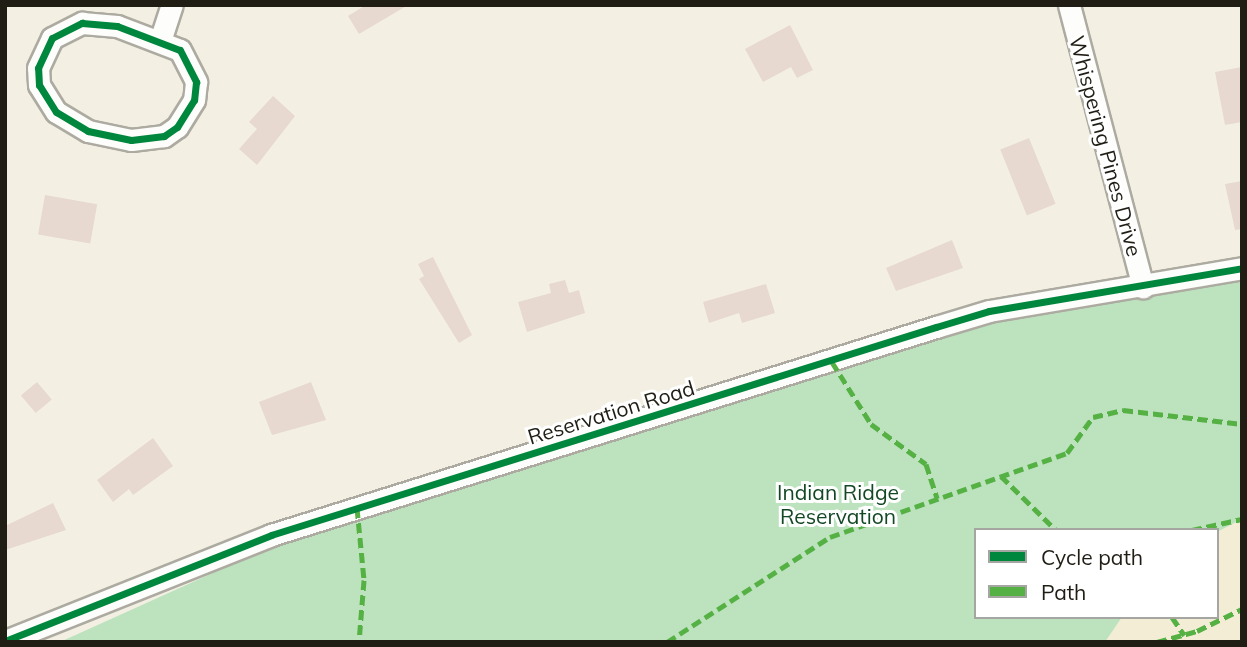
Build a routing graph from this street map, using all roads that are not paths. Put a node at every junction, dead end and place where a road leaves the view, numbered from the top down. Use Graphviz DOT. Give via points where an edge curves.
graph roads {
  1 [pos="172,5"];
  2 [pos="1069,5"];
  3 [pos="161,38"];
  4 [pos="1242,268"];
  5 [pos="1143,287"];
  6 [pos="5,641"];
  1 -- 3 [label="street"];
  2 -- 5 [label="street, Whispering Pines Drive"];
  3 -- 3 [label="street" via="98,24 66,28 52,38 40,60 39,85 45,100 88,131 131,139 163,136 188,115 196,82 180,50"];
  4 -- 5 [label="street, Reservation Road"];
  5 -- 6 [label="street, Reservation Road" via="989,311 936,327 271,535"];
}
